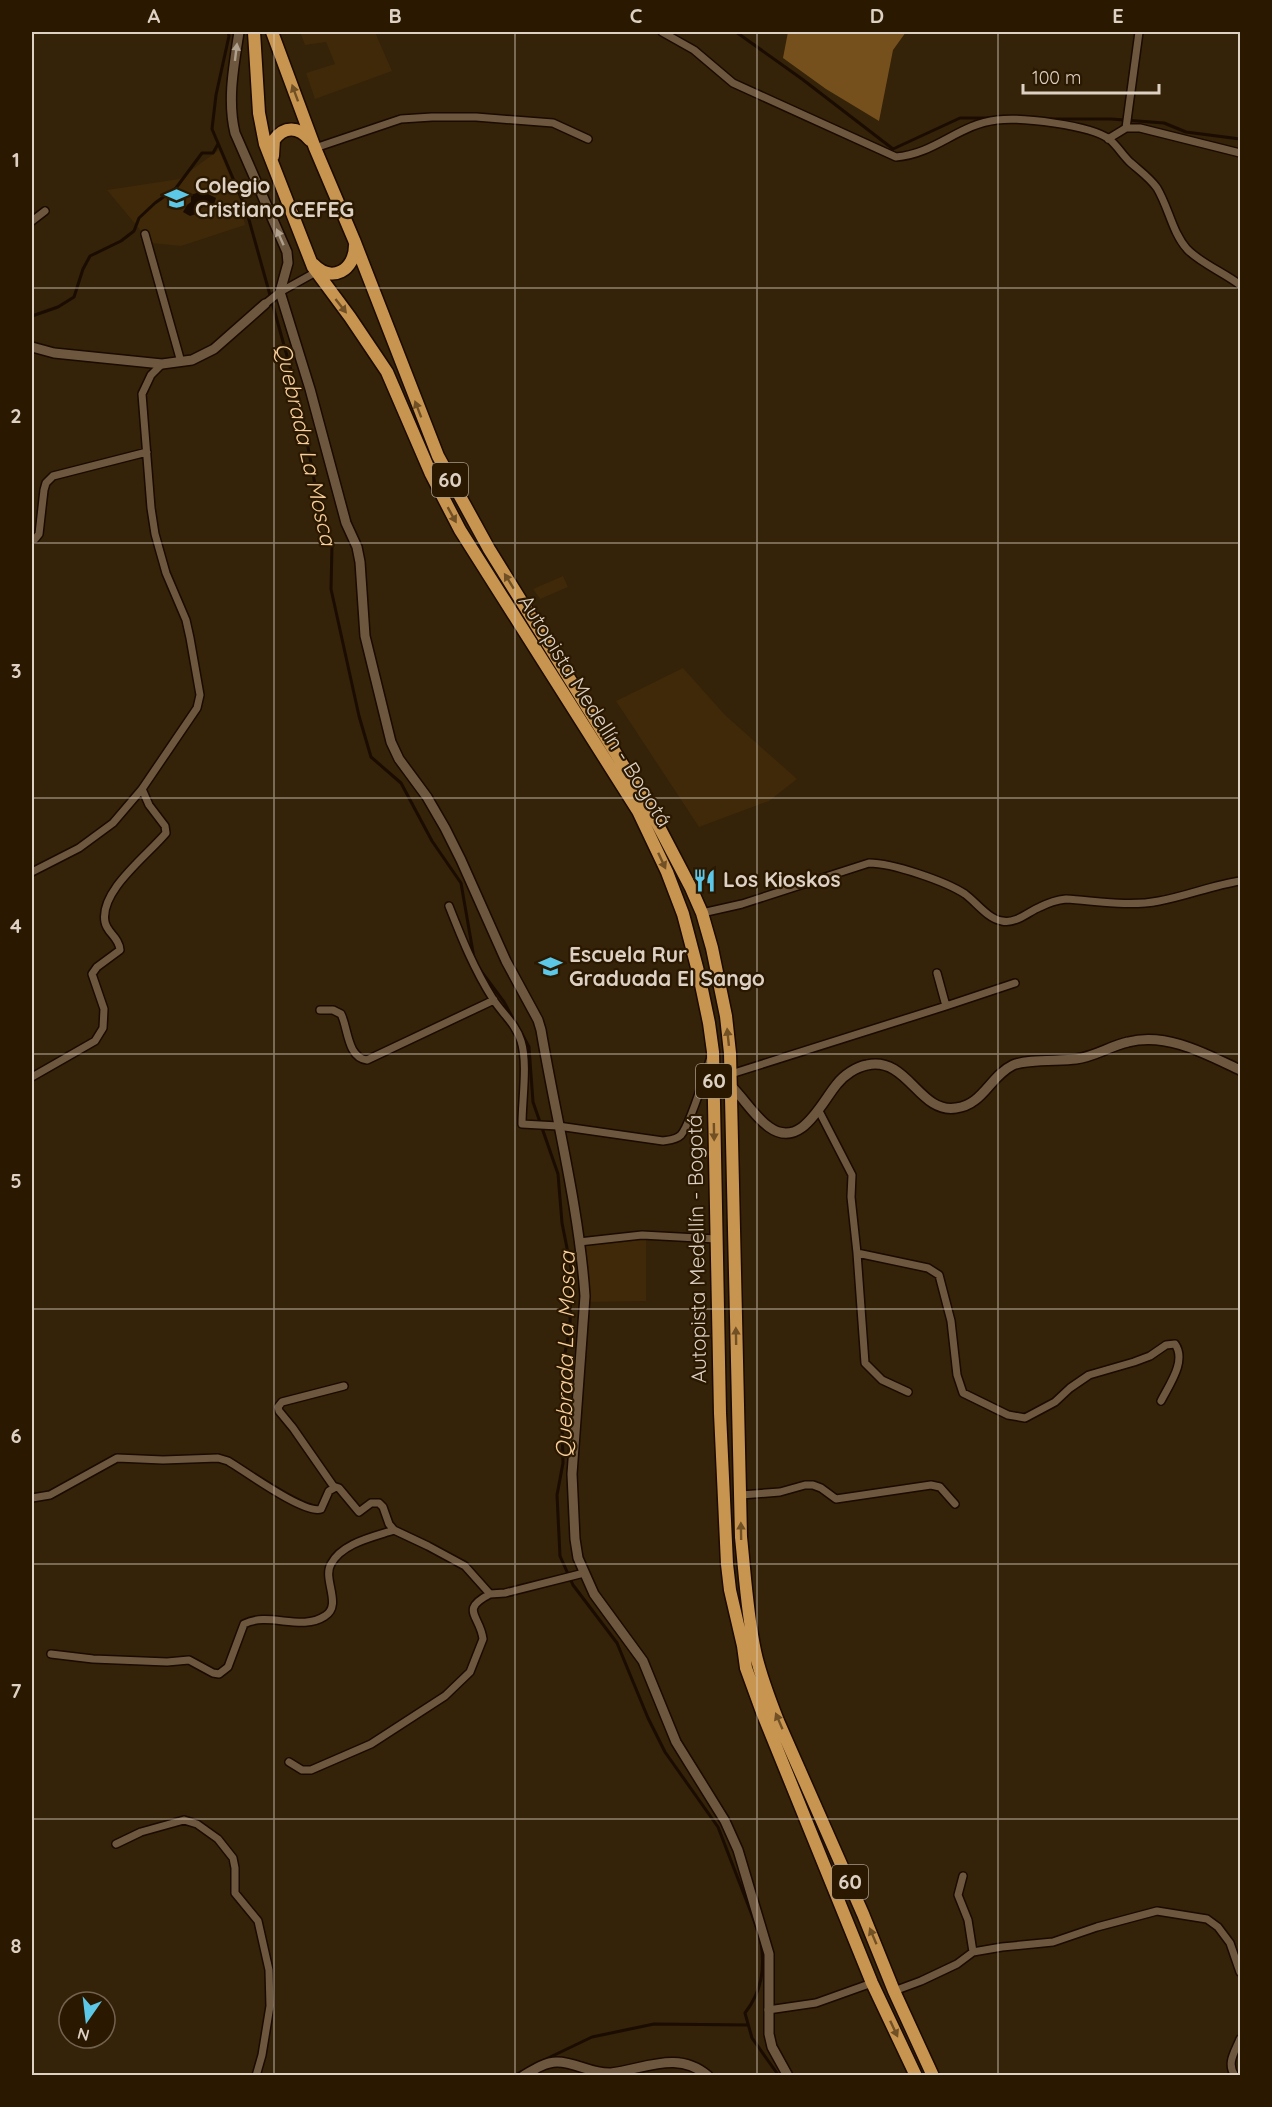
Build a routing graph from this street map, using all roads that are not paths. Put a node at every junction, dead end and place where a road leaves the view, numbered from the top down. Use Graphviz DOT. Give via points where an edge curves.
graph roads {
  1 [pos="239,32"];
  2 [pos="254,32"];
  3 [pos="272,32"];
  4 [pos="662,32"];
  5 [pos="1139,32"];
  6 [pos="1126,128"];
  7 [pos="588,139"];
  8 [pos="1108,139"];
  9 [pos="315,148"];
  10 [pos="1240,153"];
  11 [pos="276,174"];
  12 [pos="45,211"];
  13 [pos="32,221"];
  14 [pos="145,234"];
  15 [pos="354,240"];
  16 [pos="309,258"];
  17 [pos="316,272"];
  18 [pos="1240,285"];
  19 [pos="277,295"];
  20 [pos="265,304"];
  21 [pos="32,347"];
  22 [pos="181,362"];
  23 [pos="162,364"];
  24 [pos="147,452"];
  25 [pos="32,539"];
  26 [pos="142,789"];
  27 [pos="32,872"];
  28 [pos="1240,881"];
  29 [pos="449,906"];
  30 [pos="702,913"];
  31 [pos="937,973"];
  32 [pos="1015,983"];
  33 [pos="494,1000"];
  34 [pos="946,1005"];
  35 [pos="320,1010"];
  36 [pos="713,1052"];
  37 [pos="1240,1070"];
  38 [pos="731,1074"];
  39 [pos="32,1077"];
  40 [pos="732,1087"];
  41 [pos="819,1111"];
  42 [pos="558,1126"];
  43 [pos="716,1239"];
  44 [pos="579,1242"];
  45 [pos="858,1253"];
  46 [pos="344,1386"];
  47 [pos="908,1392"];
  48 [pos="1161,1401"];
  49 [pos="334,1487"];
  50 [pos="741,1495"];
  51 [pos="32,1498"];
  52 [pos="955,1504"];
  53 [pos="394,1530"];
  54 [pos="580,1574"];
  55 [pos="490,1594"];
  56 [pos="51,1654"];
  57 [pos="289,1762"];
  58 [pos="116,1844"];
  59 [pos="963,1876"];
  60 [pos="973,1952"];
  61 [pos="1240,1972"];
  62 [pos="872,1983"];
  63 [pos="894,1991"];
  64 [pos="768,2010"];
  65 [pos="1240,2039"];
  66 [pos="256,2076"];
  67 [pos="523,2076"];
  68 [pos="708,2076"];
  69 [pos="788,2076"];
  70 [pos="916,2076"];
  71 [pos="933,2076"];
  72 [pos="1235,2076"];
  19 -- 1 [label="street, one-way" via="288,263 287,252 231,117"];
  2 -- 11 [label="highway, Autopista Medellín - Bogotá / 60" via="259,114"];
  9 -- 3 [label="highway, Autopista Medellín - Bogotá / 60, one-way"];
  4 -- 8 [label="street" via="694,50 733,83 896,157 920,153 966,129 999,119 1064,124"];
  5 -- 6 [label="street"];
  6 -- 8 [label="street"];
  6 -- 10 [label="street"];
  7 -- 9 [label="street" via="553,123 476,117 401,118"];
  8 -- 18 [label="street" via="1158,190 1189,252"];
  9 -- 11 [label="highway" via="296,129 279,133 272,147"];
  9 -- 15 [label="highway, Autopista Medellín - Bogotá / 60"];
  11 -- 16 [label="highway, Autopista Medellín - Bogotá / 60"];
  12 -- 13 [label="street"];
  14 -- 22 [label="street"];
  15 -- 16 [label="highway" via="355,256 343,271 323,272"];
  30 -- 15 [label="highway, Autopista Medellín - Bogotá / 60, one-way" via="654,815 489,549 438,456"];
  16 -- 17 [label="highway, Autopista Medellín - Bogotá / 60"];
  17 -- 19 [label="street"];
  17 -- 36 [label="highway, Autopista Medellín - Bogotá / 60, one-way" via="387,372 460,530 638,811 683,914"];
  19 -- 20 [label="street"];
  19 -- 42 [label="street" via="310,389 346,523 357,547 365,636 391,742 427,796 461,860 506,961 538,1020"];
  20 -- 22 [label="street" via="214,349"];
  21 -- 23 [label="street" via="54,353"];
  22 -- 23 [label="street"];
  23 -- 24 [label="street" via="151,375 142,394"];
  24 -- 25 [label="street" via="53,476 44,490 39,534"];
  24 -- 26 [label="street" via="155,534 186,620 200,695 197,708"];
  26 -- 27 [label="street" via="113,823 79,848"];
  26 -- 39 [label="street" via="166,833 106,902 105,923 120,950 92,975 104,1010 103,1028 95,1041"];
  28 -- 30 [label="street" via="1136,904 1058,900 1021,918 1005,921 956,889 890,865 869,864"];
  29 -- 33 [label="street" via="470,960"];
  38 -- 30 [label="highway, Autopista Medellín - Bogotá / 60, one-way" via="720,982"];
  31 -- 34 [label="street"];
  32 -- 34 [label="street"];
  33 -- 35 [label="street" via="367,1060 361,1059 347,1038 341,1014"];
  33 -- 42 [label="street" via="520,1039 524,1056 522,1124"];
  34 -- 38 [label="street"];
  36 -- 42 [label="street" via="687,1122 681,1135 674,1139 663,1141"];
  36 -- 43 [label="highway, Autopista Medellín - Bogotá / 60, one-way"];
  37 -- 41 [label="street" via="1180,1044 1127,1042 1078,1059 1016,1063 999,1074 978,1099 954,1109 937,1106 894,1068 878,1063 863,1065 848,1074"];
  38 -- 40 [label="highway, Autopista Medellín - Bogotá / 60"];
  40 -- 41 [label="street" via="771,1129 800,1130"];
  50 -- 40 [label="highway, Autopista Medellín - Bogotá / 60, one-way"];
  41 -- 45 [label="street" via="852,1175"];
  42 -- 44 [label="street"];
  43 -- 44 [label="street" via="642,1235"];
  43 -- 62 [label="highway, Autopista Medellín - Bogotá / 60" via="722,1488 734,1615 759,1704"];
  44 -- 54 [label="street" via="585,1296 572,1474 574,1539"];
  45 -- 47 [label="street" via="865,1364 882,1380"];
  45 -- 48 [label="street" via="928,1268 939,1275 951,1320 960,1388 978,1401 1025,1418 1055,1402 1089,1375 1134,1362 1175,1344 1180,1358"];
  46 -- 49 [label="street" via="282,1402 278,1407"];
  49 -- 51 [label="street" via="321,1509 312,1510 224,1459 125,1457 108,1461 50,1495"];
  49 -- 53 [label="street" via="359,1512 371,1503 379,1503"];
  50 -- 52 [label="street" via="813,1485 836,1499 931,1485 940,1487"];
  63 -- 50 [label="highway, Autopista Medellín - Bogotá / 60, one-way" via="760,1672 746,1592"];
  53 -- 55 [label="street" via="465,1566"];
  53 -- 56 [label="street" via="357,1543 332,1562 329,1568 333,1603 323,1618 312,1622 264,1620 244,1624 228,1667 219,1674 189,1660 93,1659"];
  54 -- 55 [label="street"];
  54 -- 64 [label="street" via="643,1661 676,1742 725,1821 738,1850 769,1954"];
  55 -- 57 [label="street" via="474,1605 472,1613 483,1639 470,1672 445,1696 371,1744 311,1770 302,1770"];
  58 -- 66 [label="street" via="184,1820 218,1839 233,1858 235,1893 258,1921 268,1970 270,2006"];
  59 -- 60 [label="street" via="958,1895 968,1920"];
  60 -- 61 [label="street" via="1053,1942 1157,1911 1206,1919 1218,1927 1230,1943"];
  60 -- 63 [label="street" via="957,1964"];
  62 -- 64 [label="street" via="816,2003"];
  62 -- 70 [label="highway, Autopista Medellín - Bogotá / 60, one-way"];
  63 -- 71 [label="highway, Autopista Medellín - Bogotá / 60"];
  64 -- 69 [label="street" via="772,2046"];
  65 -- 72 [label="street" via="1230,2067"];
  67 -- 68 [label="street" via="557,2062 610,2073 684,2062"];
}
